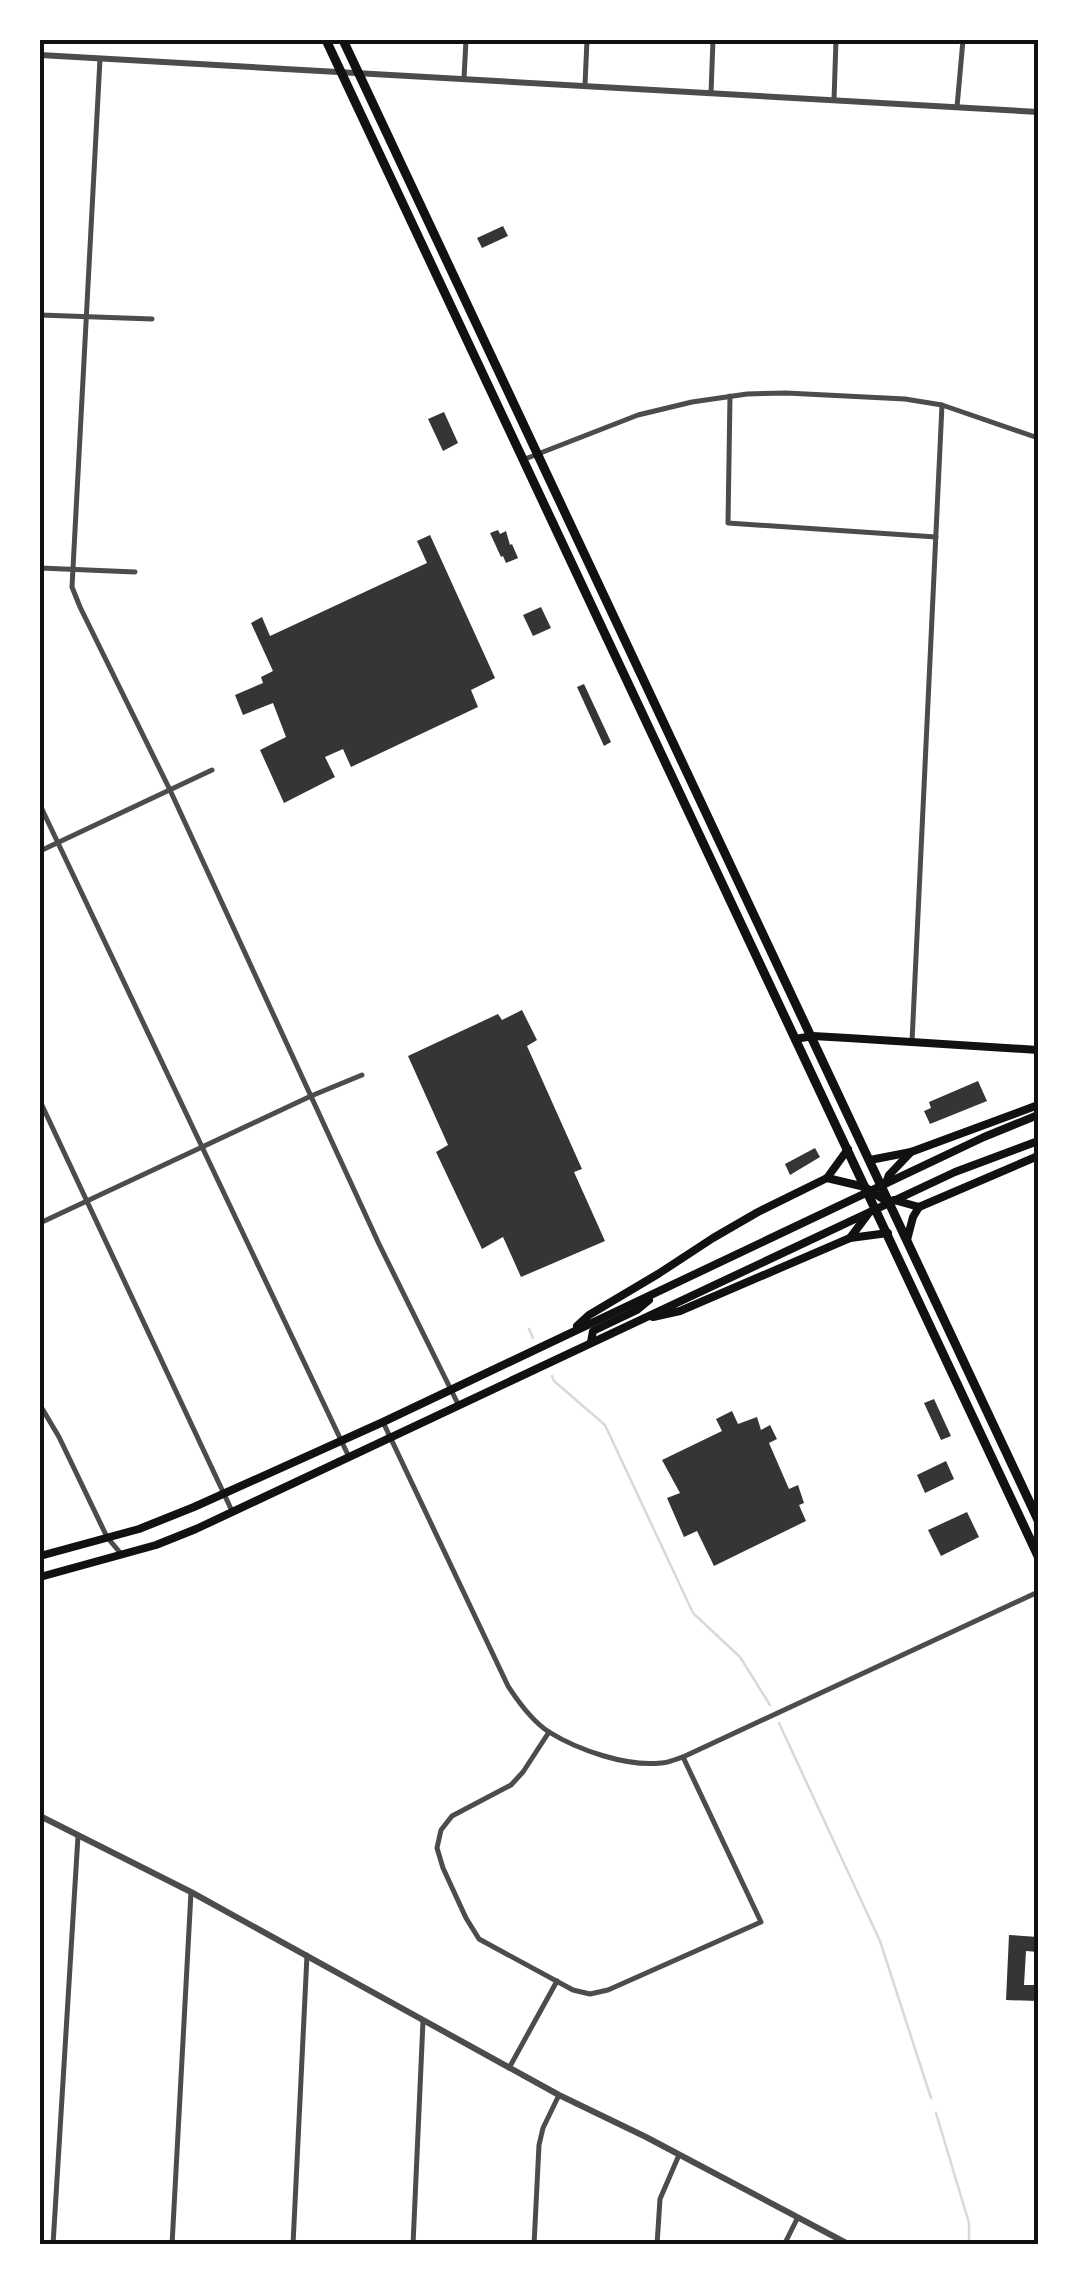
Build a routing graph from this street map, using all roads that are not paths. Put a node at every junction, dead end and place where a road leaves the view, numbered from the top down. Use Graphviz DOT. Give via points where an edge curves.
graph roads {
  1 [pos="326,40"];
  2 [pos="343,40"];
  3 [pos="466,40"];
  4 [pos="588,40"];
  5 [pos="713,40"];
  6 [pos="836,40"];
  7 [pos="963,40"];
  8 [pos="40,55"];
  9 [pos="100,59"];
  10 [pos="340,71"];
  11 [pos="358,72"];
  12 [pos="464,78"];
  13 [pos="585,85"];
  14 [pos="711,93"];
  15 [pos="834,100"];
  16 [pos="958,108"];
  17 [pos="1038,112"];
  18 [pos="40,315"];
  19 [pos="87,318"];
  20 [pos="152,319"];
  21 [pos="730,396"];
  22 [pos="942,405"];
  23 [pos="1038,438"];
  24 [pos="538,454"];
  25 [pos="522,460"];
  26 [pos="936,537"];
  27 [pos="40,568"];
  28 [pos="73,569"];
  29 [pos="135,572"];
  30 [pos="212,770"];
  31 [pos="170,790"];
  32 [pos="40,806"];
  33 [pos="57,843"];
  34 [pos="40,850"];
  35 [pos="812,1036"];
  36 [pos="795,1038"];
  37 [pos="912,1042"];
  38 [pos="1038,1050"];
  39 [pos="362,1075"];
  40 [pos="312,1096"];
  41 [pos="40,1102"];
  42 [pos="1038,1105"];
  43 [pos="1038,1115"];
  44 [pos="1038,1141"];
  45 [pos="202,1149"];
  46 [pos="848,1149"];
  47 [pos="910,1152"];
  48 [pos="1038,1156"];
  49 [pos="870,1160"];
  50 [pos="828,1178"];
  51 [pos="879,1194"];
  52 [pos="87,1202"];
  53 [pos="919,1207"];
  54 [pos="40,1223"];
  55 [pos="888,1233"];
  56 [pos="850,1238"];
  57 [pos="907,1240"];
  58 [pos="906,1272"];
  59 [pos="660,1290"];
  60 [pos="639,1320"];
  61 [pos="946,1324"];
  62 [pos="570,1333"];
  63 [pos="591,1342"];
  64 [pos="450,1390"];
  65 [pos="458,1404"];
  66 [pos="40,1405"];
  67 [pos="383,1422"];
  68 [pos="390,1438"];
  69 [pos="340,1442"];
  70 [pos="349,1458"];
  71 [pos="223,1494"];
  72 [pos="232,1512"];
  73 [pos="1038,1520"];
  74 [pos="106,1537"];
  75 [pos="122,1555"];
  76 [pos="40,1556"];
  77 [pos="1038,1556"];
  78 [pos="40,1577"];
  79 [pos="1038,1592"];
  80 [pos="549,1732"];
  81 [pos="683,1757"];
  82 [pos="40,1816"];
  83 [pos="78,1836"];
  84 [pos="191,1892"];
  85 [pos="307,1955"];
  86 [pos="557,1981"];
  87 [pos="423,2022"];
  88 [pos="510,2068"];
  89 [pos="559,2095"];
  90 [pos="679,2155"];
  91 [pos="797,2218"];
  92 [pos="52,2245"];
  93 [pos="172,2245"];
  94 [pos="293,2245"];
  95 [pos="413,2245"];
  96 [pos="534,2245"];
  97 [pos="657,2245"];
  98 [pos="784,2245"];
  99 [pos="850,2245"];
  1 -- 10 [label="main road"];
  2 -- 11 [label="main road"];
  3 -- 12 [label="street"];
  4 -- 13 [label="street"];
  5 -- 14 [label="street"];
  6 -- 15 [label="street"];
  7 -- 16 [label="street"];
  8 -- 9 [label="street"];
  9 -- 10 [label="street"];
  9 -- 19 [label="street"];
  10 -- 11 [label="street"];
  10 -- 25 [label="main road"];
  11 -- 12 [label="street"];
  11 -- 24 [label="main road"];
  12 -- 13 [label="street"];
  13 -- 14 [label="street"];
  14 -- 15 [label="street"];
  15 -- 16 [label="street"];
  16 -- 17 [label="street"];
  18 -- 19 [label="street"];
  19 -- 20 [label="street"];
  19 -- 28 [label="street"];
  21 -- 22 [label="street" via="885,397"];
  21 -- 24 [label="street" via="638,416"];
  21 -- 26 [label="street" via="728,522"];
  22 -- 23 [label="street"];
  22 -- 26 [label="street"];
  24 -- 25 [label="street"];
  24 -- 35 [label="main road"];
  25 -- 36 [label="main road"];
  26 -- 37 [label="street"];
  27 -- 28 [label="street"];
  28 -- 29 [label="street"];
  28 -- 31 [label="street" via="75,596"];
  30 -- 31 [label="street"];
  31 -- 33 [label="street"];
  31 -- 40 [label="street"];
  32 -- 33 [label="street"];
  33 -- 34 [label="street"];
  33 -- 45 [label="street"];
  35 -- 36 [label="main road"];
  35 -- 37 [label="main road"];
  35 -- 49 [label="main road"];
  36 -- 46 [label="main road"];
  37 -- 38 [label="main road"];
  39 -- 40 [label="street"];
  40 -- 45 [label="street"];
  40 -- 64 [label="street"];
  41 -- 52 [label="street"];
  42 -- 47 [label="main road"];
  43 -- 59 [label="main road"];
  44 -- 60 [label="main road" via="954,1172"];
  45 -- 52 [label="street"];
  45 -- 69 [label="street"];
  46 -- 50 [label="main road"];
  46 -- 51 [label="main road"];
  47 -- 49 [label="main road"];
  47 -- 51 [label="main road"];
  48 -- 53 [label="main road"];
  49 -- 51 [label="main road"];
  50 -- 51 [label="main road"];
  50 -- 62 [label="main road" via="713,1238"];
  51 -- 53 [label="main road"];
  51 -- 55 [label="main road" via="876,1211"];
  51 -- 56 [label="main road"];
  51 -- 57 [label="main road"];
  52 -- 54 [label="street"];
  52 -- 71 [label="street"];
  53 -- 57 [label="main road"];
  55 -- 56 [label="main road"];
  55 -- 58 [label="main road"];
  56 -- 60 [label="main road" via="680,1311"];
  57 -- 61 [label="main road"];
  58 -- 61 [label="main road" via="934,1324"];
  58 -- 77 [label="main road"];
  59 -- 62 [label="main road"];
  59 -- 63 [label="main road" via="637,1310 593,1331"];
  60 -- 63 [label="main road"];
  61 -- 73 [label="main road"];
  62 -- 64 [label="main road"];
  63 -- 65 [label="main road"];
  64 -- 65 [label="street"];
  64 -- 67 [label="main road"];
  65 -- 68 [label="main road"];
  66 -- 74 [label="street"];
  67 -- 68 [label="street"];
  67 -- 69 [label="main road"];
  68 -- 70 [label="main road"];
  68 -- 80 [label="street" via="508,1686"];
  69 -- 70 [label="street"];
  69 -- 71 [label="main road"];
  70 -- 72 [label="main road"];
  71 -- 72 [label="street"];
  71 -- 74 [label="main road"];
  72 -- 75 [label="main road"];
  74 -- 75 [label="street"];
  74 -- 76 [label="main road"];
  75 -- 78 [label="main road"];
  79 -- 81 [label="street"];
  80 -- 81 [label="street" via="630,1761"];
  80 -- 86 [label="street" via="511,1785 452,1816 436,1842 478,1939"];
  81 -- 86 [label="street" via="761,1922 603,1992 573,1990"];
  82 -- 83 [label="street"];
  83 -- 84 [label="street"];
  83 -- 92 [label="street"];
  84 -- 85 [label="street"];
  84 -- 93 [label="street"];
  85 -- 87 [label="street"];
  85 -- 94 [label="street"];
  86 -- 88 [label="street"];
  87 -- 88 [label="street"];
  87 -- 95 [label="street"];
  88 -- 89 [label="street"];
  89 -- 90 [label="street"];
  89 -- 96 [label="street" via="538,2145"];
  90 -- 91 [label="street"];
  90 -- 97 [label="street" via="660,2198"];
  91 -- 98 [label="street"];
  91 -- 99 [label="street"];
}
